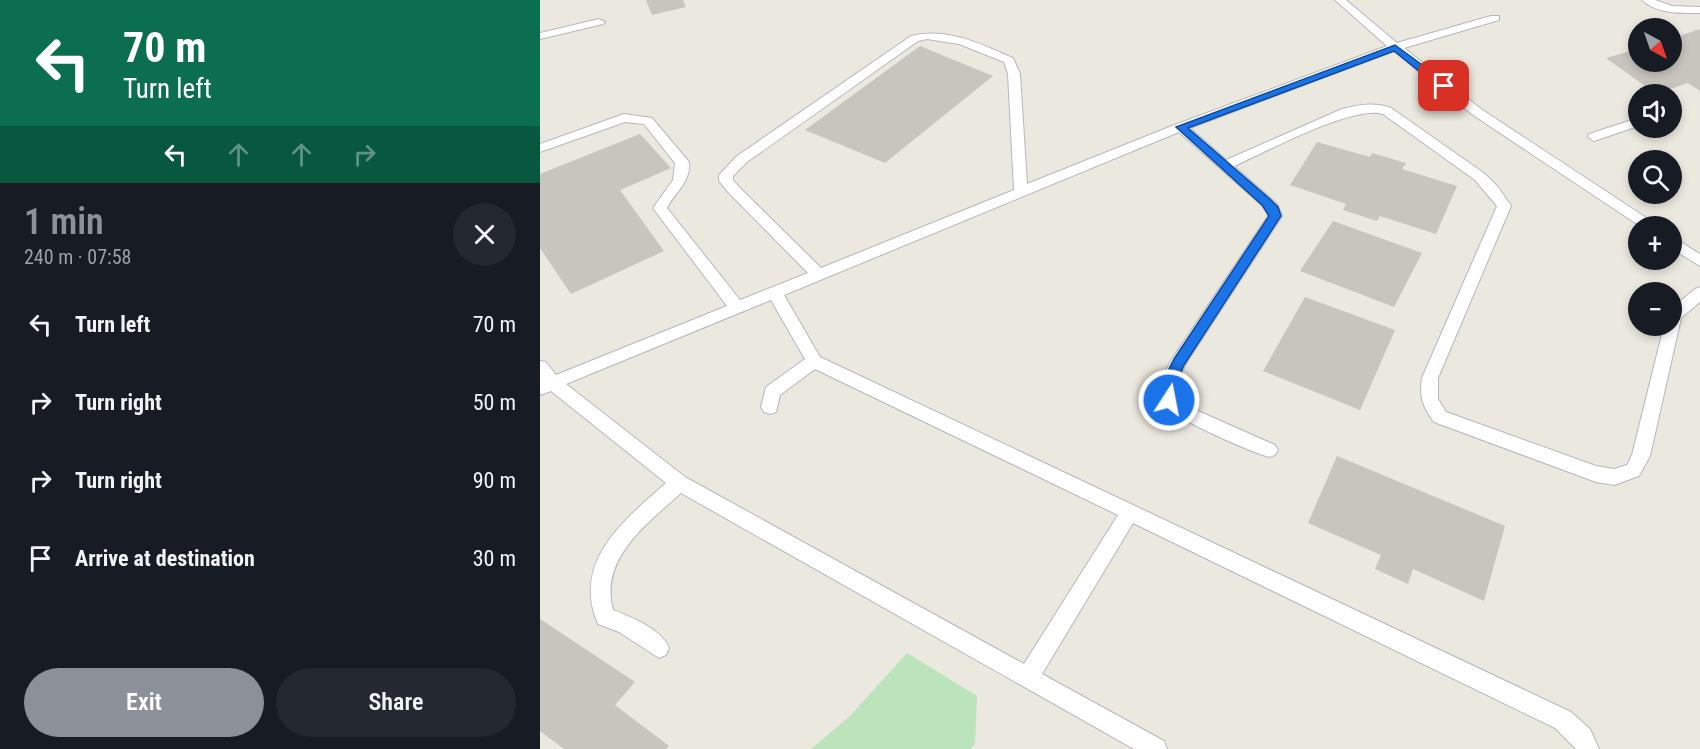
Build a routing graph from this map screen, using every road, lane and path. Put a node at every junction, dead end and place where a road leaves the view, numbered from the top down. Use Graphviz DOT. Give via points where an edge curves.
graph roads {
  1 [pos="1340,0"];
  2 [pos="1647,0"];
  3 [pos="1696,7"];
  4 [pos="1495,18"];
  5 [pos="599,22"];
  6 [pos="540,35"];
  7 [pos="1395,47"];
  8 [pos="1628,125"];
  9 [pos="1181,127"];
  10 [pos="1594,137"];
  11 [pos="540,148"];
  12 [pos="1223,166"];
  13 [pos="1021,192"];
  14 [pos="1634,216"];
  15 [pos="1682,249"];
  16 [pos="1700,261"];
  17 [pos="819,275"];
  18 [pos="774,293"];
  19 [pos="1700,293"];
  20 [pos="737,308"];
  21 [pos="814,361"];
  22 [pos="540,367"];
  23 [pos="546,385"];
  24 [pos="770,406"];
  25 [pos="1269,450"];
  26 [pos="680,483"];
  27 [pos="1130,512"];
  28 [pos="659,648"];
  29 [pos="1029,676"];
  30 [pos="1156,749"];
  31 [pos="1588,749"];
  1 -- 7 [label="lane"];
  2 -- 3 [label="lane" via="1675,11"];
  4 -- 7 [label="lane"];
  5 -- 6 [label="lane"];
  7 -- 9 [label="lane"];
  7 -- 14 [label="lane" via="1477,112"];
  8 -- 10 [label="lane"];
  9 -- 12 [label="lane"];
  9 -- 13 [label="lane"];
  11 -- 20 [label="lane" via="624,118 648,121 682,162 684,170 660,208"];
  12 -- 19 [label="lane" via="1346,112 1376,107 1480,177 1504,206 1430,378 1430,406 1440,417 1596,474 1614,477 1633,471 1641,456 1674,315"];
  12 -- 25 [label="lane" via="1272,207 1275,216 1178,363 1170,381 1169,400 1192,416"];
  13 -- 17 [label="lane"];
  13 -- 17 [label="lane" via="1014,74 1009,60 937,34 915,38 742,159 726,175 733,189"];
  15 -- 16 [label="lane"];
  17 -- 18 [label="lane"];
  18 -- 20 [label="lane"];
  18 -- 21 [label="lane"];
  20 -- 23 [label="lane"];
  21 -- 24 [label="lane" via="772,392"];
  21 -- 27 [label="lane"];
  22 -- 23 [label="lane"];
  23 -- 26 [label="lane"];
  26 -- 28 [label="lane" via="632,526 614,549 604,566 600,594 605,616"];
  26 -- 29 [label="lane"];
  27 -- 29 [label="lane"];
  27 -- 31 [label="lane" via="1563,720 1582,737"];
  29 -- 30 [label="lane"];
}
